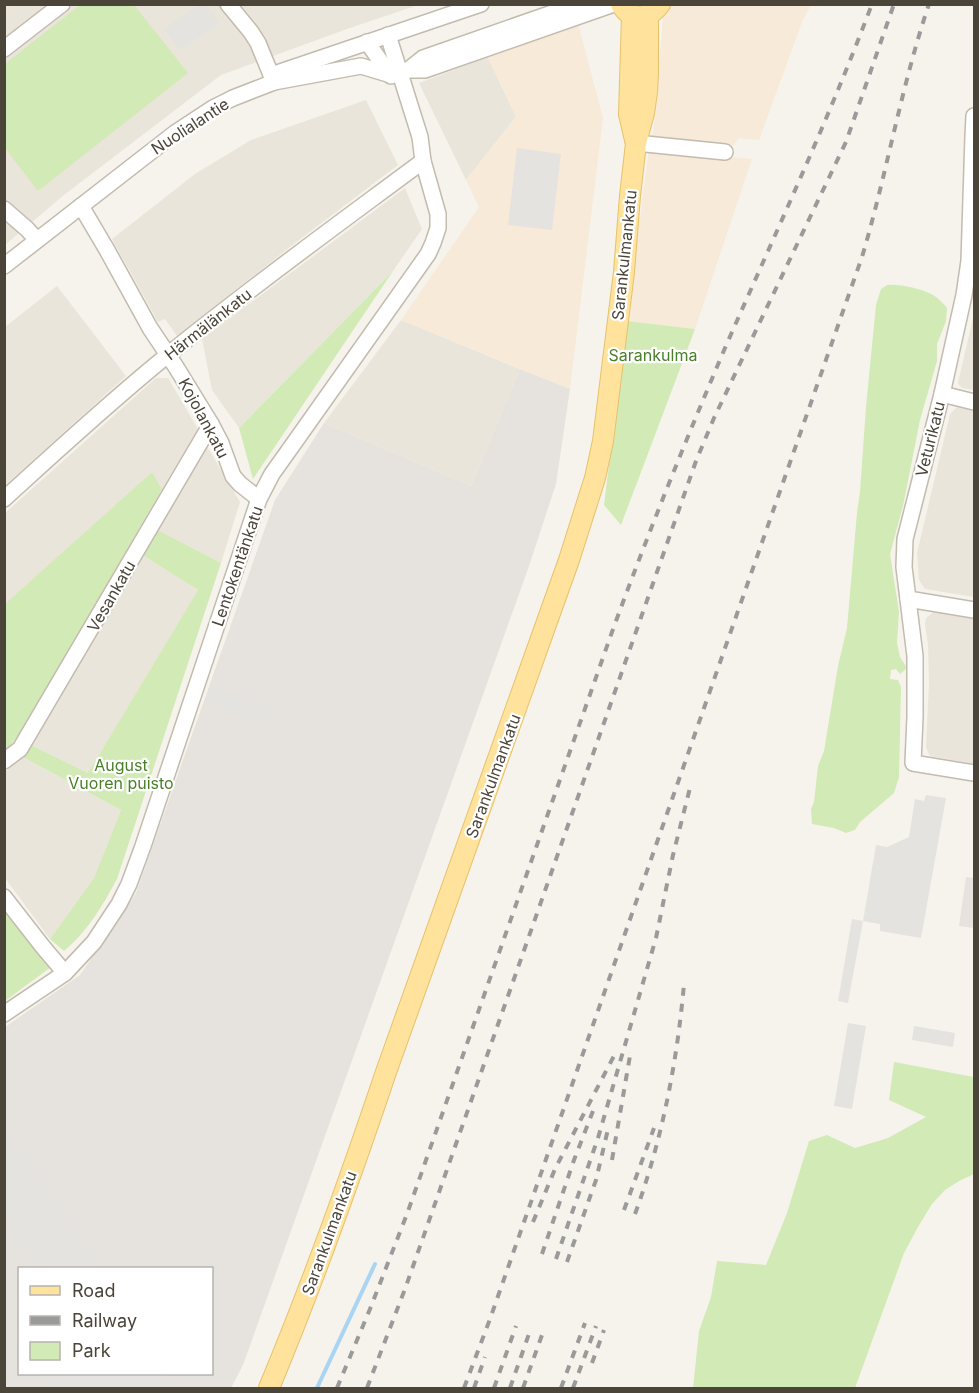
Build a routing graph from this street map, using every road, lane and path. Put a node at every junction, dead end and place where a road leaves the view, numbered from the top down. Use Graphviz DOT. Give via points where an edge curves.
graph roads {
  1 [pos="62,4"];
  2 [pos="228,4"];
  3 [pos="481,4"];
  4 [pos="578,4"];
  5 [pos="614,4"];
  6 [pos="640,10"];
  7 [pos="388,35"];
  8 [pos="368,42"];
  9 [pos="4,49"];
  10 [pos="400,72"];
  11 [pos="272,78"];
  12 [pos="975,116"];
  13 [pos="636,143"];
  14 [pos="725,152"];
  15 [pos="423,161"];
  16 [pos="81,207"];
  17 [pos="4,209"];
  18 [pos="37,240"];
  19 [pos="4,266"];
  20 [pos="969,296"];
  21 [pos="168,355"];
  22 [pos="942,394"];
  23 [pos="975,402"];
  24 [pos="211,424"];
  25 [pos="4,499"];
  26 [pos="259,499"];
  27 [pos="908,599"];
  28 [pos="975,610"];
  29 [pos="4,761"];
  30 [pos="975,773"];
  31 [pos="4,897"];
  32 [pos="65,973"];
  33 [pos="4,1014"];
  34 [pos="269,1389"];
  1 -- 9 [label="street"];
  2 -- 11 [label="street" via="258,43"];
  3 -- 7 [label="street"];
  4 -- 10 [label="street" via="423,58"];
  5 -- 10 [label="street, Nuolialantie" via="425,70"];
  6 -- 13 [label="main road, Sarankulmankatu" via="648,73 645,113"];
  7 -- 8 [label="street"];
  7 -- 10 [label="street"];
  8 -- 10 [label="street"];
  8 -- 11 [label="street"];
  10 -- 11 [label="street, Nuolialantie" via="361,66"];
  10 -- 15 [label="street, Lentokentänkatu" via="420,137"];
  11 -- 16 [label="street, Nuolialantie" via="193,121"];
  12 -- 20 [label="street, Veturikatu"];
  13 -- 14 [label="street"];
  13 -- 34 [label="main road, Sarankulmankatu" via="624,272 595,478 358,1155"];
  15 -- 21 [label="street, Härmälänkatu"];
  15 -- 26 [label="street, Lentokentänkatu" via="439,222 428,254 272,474"];
  16 -- 18 [label="street, Nuolialantie"];
  16 -- 21 [label="street, Kojolankatu"];
  17 -- 18 [label="street"];
  18 -- 19 [label="street, Nuolialantie"];
  20 -- 22 [label="street, Veturikatu"];
  21 -- 24 [label="street, Kojolankatu"];
  21 -- 25 [label="street, Härmälänkatu"];
  22 -- 23 [label="street"];
  22 -- 27 [label="street, Veturikatu" via="905,539"];
  24 -- 26 [label="street, Kojolankatu" via="233,476"];
  24 -- 29 [label="street, Vesankatu" via="20,749"];
  26 -- 32 [label="street, Lentokentänkatu" via="129,884 107,924"];
  27 -- 28 [label="street"];
  27 -- 30 [label="street, Veturikatu" via="915,656 913,763"];
  31 -- 32 [label="street"];
  32 -- 33 [label="street, Lentokentänkatu"];
}
